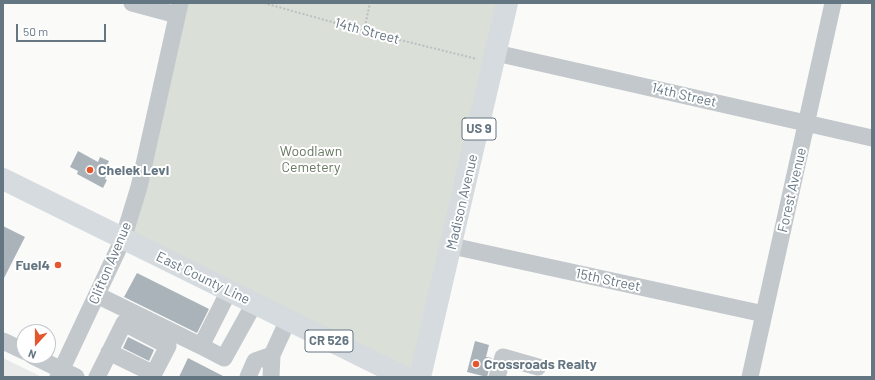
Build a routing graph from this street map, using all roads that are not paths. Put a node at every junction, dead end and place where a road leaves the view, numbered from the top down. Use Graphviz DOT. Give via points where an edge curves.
graph roads {
  1 [pos="132,3"];
  2 [pos="506,3"];
  3 [pos="833,3"];
  4 [pos="178,9"];
  5 [pos="495,58"];
  6 [pos="807,123"];
  7 [pos="872,138"];
  8 [pos="3,179"];
  9 [pos="124,239"];
  10 [pos="452,246"];
  11 [pos="229,291"];
  12 [pos="97,295"];
  13 [pos="254,304"];
  14 [pos="764,314"];
  15 [pos="288,320"];
  16 [pos="3,341"];
  17 [pos="201,346"];
  18 [pos="16,347"];
  19 [pos="109,352"];
  20 [pos="272,355"];
  21 [pos="46,364"];
  22 [pos="538,367"];
  23 [pos="65,375"];
  24 [pos="153,376"];
  25 [pos="97,377"];
  26 [pos="248,377"];
  27 [pos="271,377"];
  28 [pos="404,377"];
  29 [pos="420,377"];
  30 [pos="497,377"];
  31 [pos="750,377"];
  1 -- 4 [label="street"];
  2 -- 5 [label="main road, Madison Avenue / US 9"];
  3 -- 6 [label="street, Forest Avenue"];
  4 -- 9 [label="street, Clifton Avenue" via="139,187"];
  5 -- 6 [label="street, 14th Street"];
  5 -- 10 [label="main road, Madison Avenue / US 9"];
  6 -- 7 [label="street, 14th Street"];
  6 -- 14 [label="street, Forest Avenue"];
  8 -- 9 [label="main road, East County Line / CR 526"];
  9 -- 11 [label="main road, East County Line / CR 526"];
  9 -- 12 [label="street, Clifton Avenue"];
  10 -- 14 [label="street, 15th Street"];
  10 -- 29 [label="main road, Madison Avenue / US 9"];
  11 -- 13 [label="main road, East County Line / CR 526"];
  11 -- 17 [label="street"];
  12 -- 17 [label="street"];
  12 -- 23 [label="street, Clifton Avenue"];
  13 -- 15 [label="main road, East County Line / CR 526"];
  13 -- 17 [label="street" via="224,358"];
  14 -- 31 [label="street, Forest Avenue"];
  15 -- 20 [label="street"];
  15 -- 28 [label="main road, East County Line / CR 526"];
  16 -- 18 [label="street"];
  19 -- 24 [label="street"];
  19 -- 24 [label="street" via="124,323 168,346"];
  19 -- 25 [label="street"];
  20 -- 26 [label="street" via="255,362"];
  20 -- 27 [label="street"];
  21 -- 23 [label="street"];
  22 -- 30 [label="street" via="503,357"];
}
